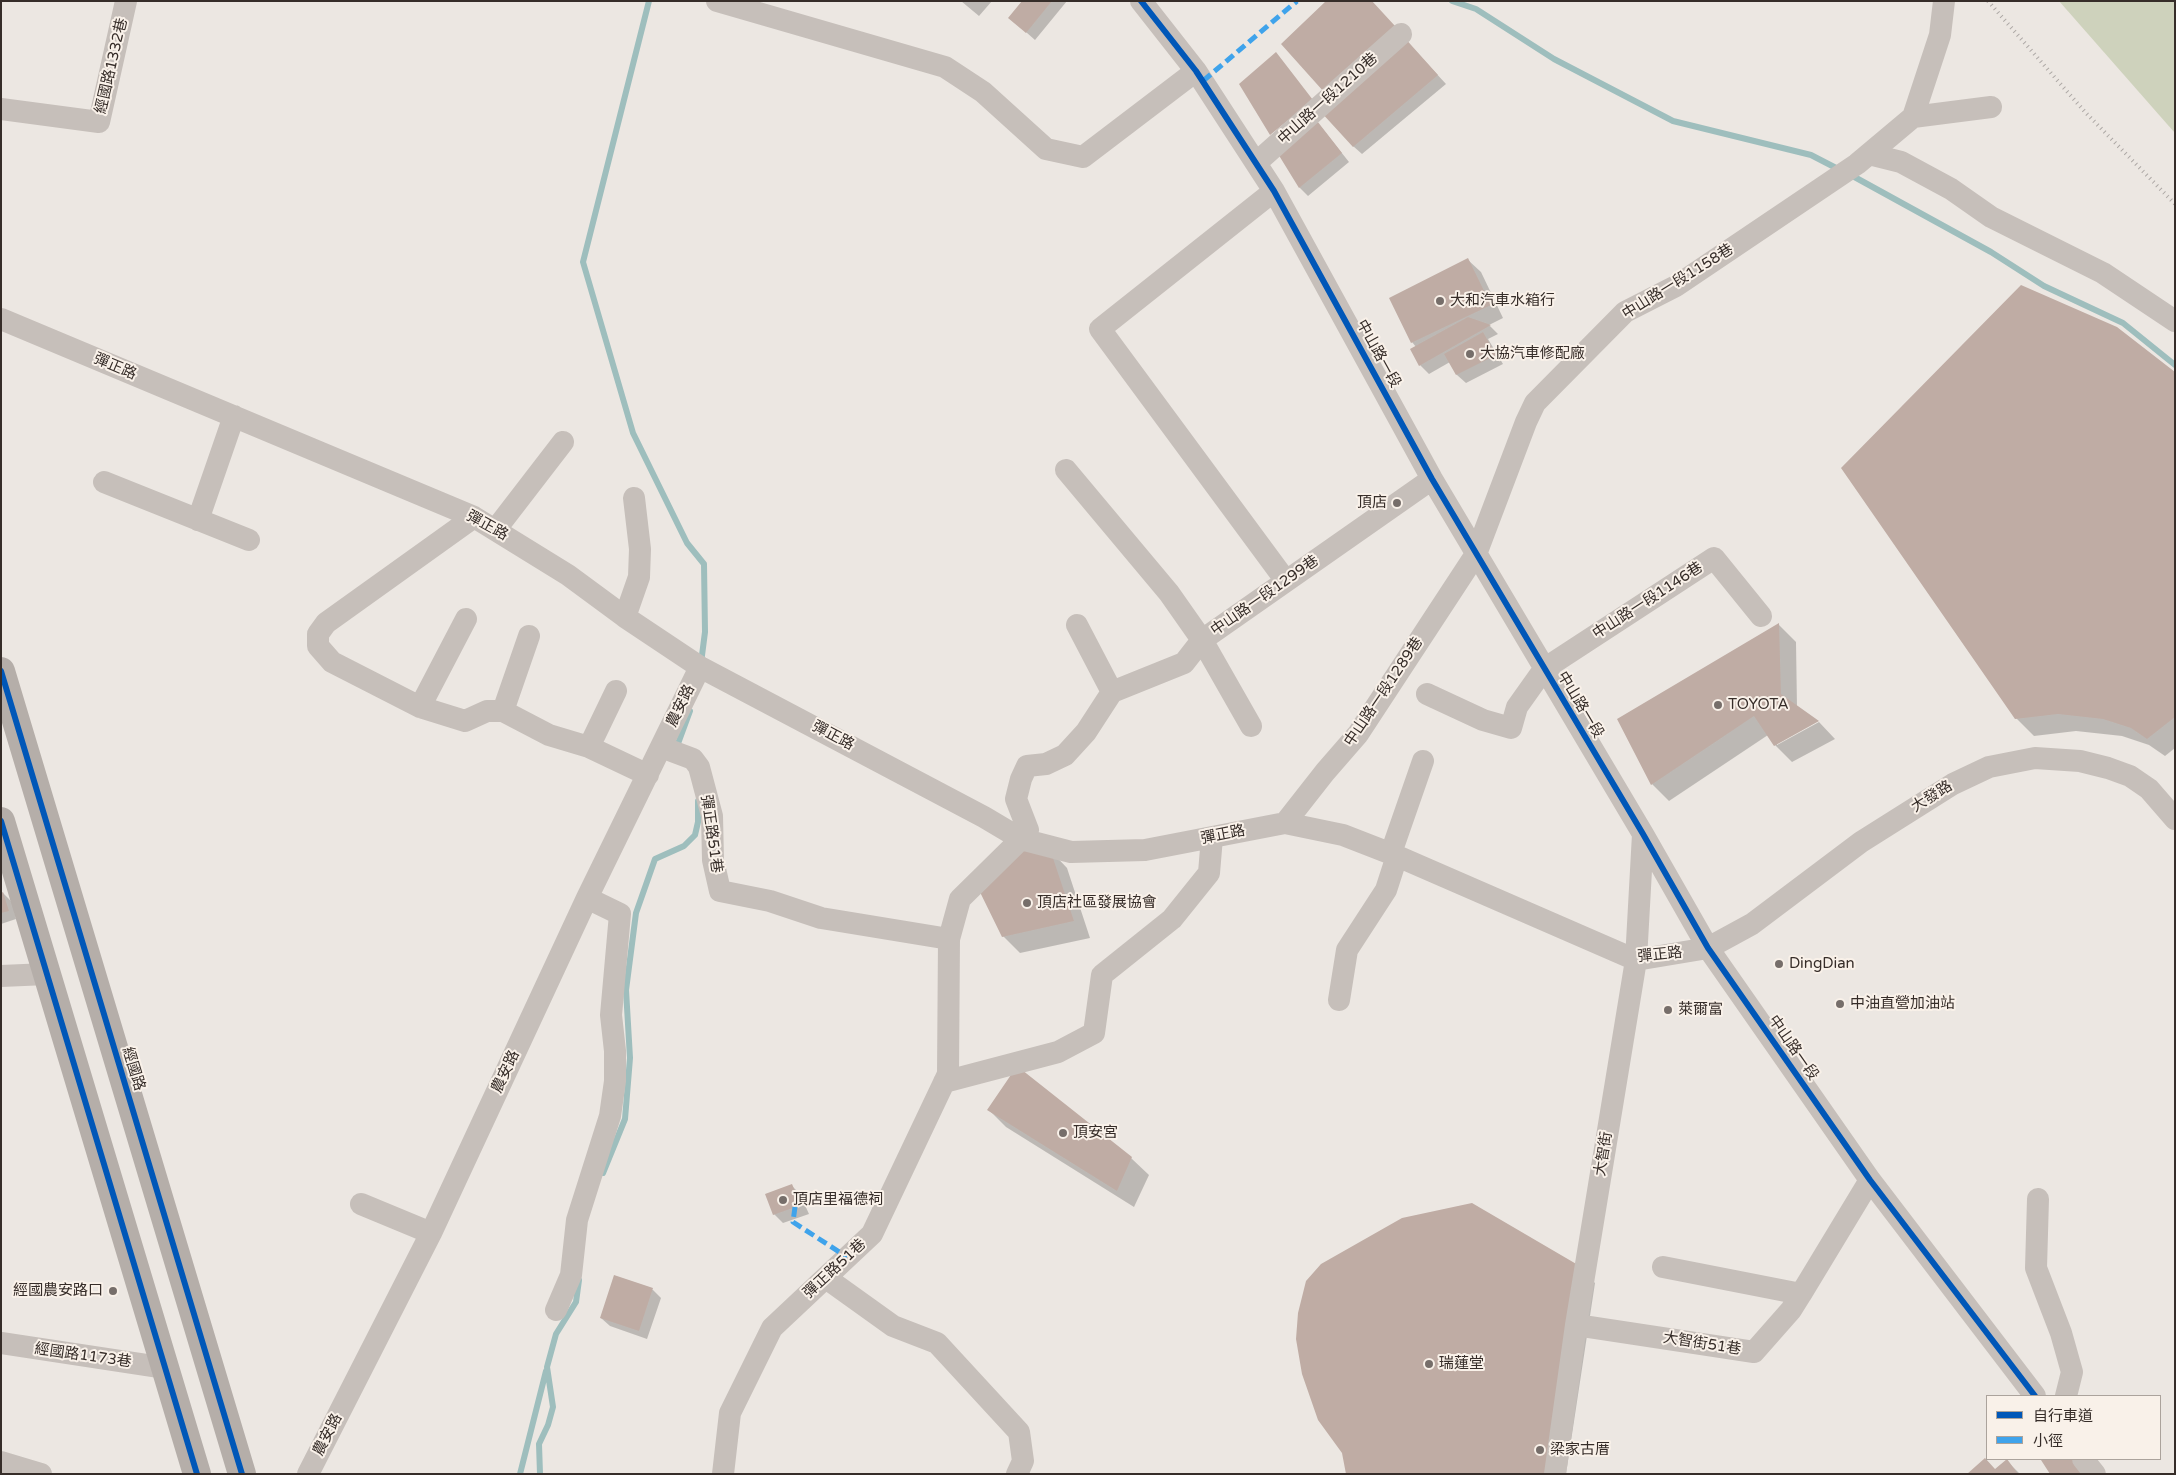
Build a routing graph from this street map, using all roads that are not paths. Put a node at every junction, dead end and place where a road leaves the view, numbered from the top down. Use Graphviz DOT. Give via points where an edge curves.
graph roads {
  1 [pos="126,1"];
  2 [pos="717,1"];
  3 [pos="1142,1"];
  4 [pos="1944,1"];
  5 [pos="1401,34"];
  6 [pos="1196,71"];
  7 [pos="1991,107"];
  8 [pos="1,109"];
  9 [pos="1913,117"];
  10 [pos="1256,163"];
  11 [pos="1853,166"];
  12 [pos="1274,191"];
  13 [pos="1,319"];
  14 [pos="2175,321"];
  15 [pos="234,416"];
  16 [pos="563,442"];
  17 [pos="1066,470"];
  18 [pos="1432,479"];
  19 [pos="104,482"];
  20 [pos="634,498"];
  21 [pos="474,517"];
  22 [pos="198,520"];
  23 [pos="496,529"];
  24 [pos="249,540"];
  25 [pos="1476,554"];
  26 [pos="1286,581"];
  27 [pos="1760,616"];
  28 [pos="625,617"];
  29 [pos="466,619"];
  30 [pos="1077,625"];
  31 [pos="529,636"];
  32 [pos="1202,640"];
  33 [pos="700,667"];
  34 [pos="1544,669"];
  35 [pos="1,671"];
  36 [pos="616,691"];
  37 [pos="1112,692"];
  38 [pos="1427,694"];
  39 [pos="420,707"];
  40 [pos="503,711"];
  41 [pos="1251,726"];
  42 [pos="589,747"];
  43 [pos="662,747"];
  44 [pos="1423,761"];
  45 [pos="648,775"];
  46 [pos="2175,819"];
  47 [pos="1,821"];
  48 [pos="1284,823"];
  49 [pos="1643,834"];
  50 [pos="1212,837"];
  51 [pos="1021,839"];
  52 [pos="1394,854"];
  53 [pos="587,898"];
  54 [pos="949,939"];
  55 [pos="1708,948"];
  56 [pos="1636,960"];
  57 [pos="47,974"];
  58 [pos="1,976"];
  59 [pos="1338,1000"];
  60 [pos="944,1082"];
  61 [pos="1870,1180"];
  62 [pos="2038,1199"];
  63 [pos="361,1204"];
  64 [pos="431,1233"];
  65 [pos="1663,1267"];
  66 [pos="826,1278"];
  67 [pos="1801,1294"];
  68 [pos="556,1310"];
  69 [pos="1576,1325"];
  70 [pos="2,1346"];
  71 [pos="166,1368"];
  72 [pos="2034,1395"];
  73 [pos="2066,1395"];
  74 [pos="2084,1460"];
  75 [pos="1,1462"];
  76 [pos="41,1474"];
  77 [pos="197,1474"];
  78 [pos="242,1474"];
  79 [pos="308,1474"];
  80 [pos="723,1474"];
  81 [pos="1017,1474"];
  82 [pos="1555,1474"];
  83 [pos="2095,1474"];
  1 -- 8 [label="street, 經國路1332巷" via="99,122"];
  2 -- 6 [label="street" via="945,67 983,92 1046,149 1083,157"];
  3 -- 6 [label="street, 中山路一段"];
  4 -- 9 [label="street" via="1940,35"];
  5 -- 10 [label="street, 中山路一段1210巷"];
  6 -- 10 [label="street, 中山路一段"];
  7 -- 9 [label="street"];
  9 -- 11 [label="street, 中山路一段1158巷"];
  10 -- 12 [label="street, 中山路一段"];
  11 -- 14 [label="street" via="1901,162 1951,189 1991,217 2103,273"];
  11 -- 25 [label="street, 中山路一段1158巷" via="1676,286 1625,312 1535,403"];
  12 -- 18 [label="street, 中山路一段"];
  12 -- 26 [label="street" via="1100,329"];
  13 -- 15 [label="street, 彈正路"];
  15 -- 21 [label="street, 彈正路"];
  15 -- 22 [label="street"];
  16 -- 23 [label="street"];
  17 -- 32 [label="street, 中山路一段1299巷" via="1169,593"];
  18 -- 25 [label="street, 中山路一段"];
  18 -- 26 [label="street, 中山路一段1299巷"];
  19 -- 22 [label="street"];
  20 -- 28 [label="street" via="640,549 639,577"];
  21 -- 23 [label="street, 彈正路"];
  21 -- 39 [label="street" via="326,623 318,634 318,646 332,662"];
  22 -- 24 [label="street"];
  23 -- 28 [label="street, 彈正路" via="568,575"];
  25 -- 34 [label="street, 中山路一段"];
  25 -- 48 [label="street, 中山路一段1289巷" via="1358,734"];
  26 -- 32 [label="street, 中山路一段1299巷"];
  27 -- 34 [label="street, 中山路一段1146巷" via="1714,558"];
  28 -- 33 [label="street, 彈正路"];
  29 -- 39 [label="street"];
  30 -- 37 [label="street"];
  31 -- 40 [label="street"];
  32 -- 37 [label="street" via="1184,663"];
  32 -- 41 [label="street"];
  33 -- 43 [label="street, 農安路"];
  33 -- 51 [label="street, 彈正路" via="976,812"];
  34 -- 38 [label="street" via="1517,707 1511,728 1483,720"];
  34 -- 49 [label="street, 中山路一段"];
  35 -- 78 [label="main road, 經國路"];
  36 -- 42 [label="street"];
  37 -- 51 [label="street" via="1086,732 1065,755 1046,764 1027,766 1016,799 1028,830"];
  39 -- 40 [label="street" via="465,721 487,711"];
  40 -- 42 [label="street" via="549,735"];
  42 -- 45 [label="street"];
  43 -- 45 [label="street, 農安路"];
  43 -- 54 [label="street, 彈正路51巷" via="693,760 699,767 712,816 713,860 720,890 770,901 821,918"];
  44 -- 52 [label="street"];
  45 -- 53 [label="street, 農安路"];
  46 -- 55 [label="street, 大發路" via="2149,789 2130,776 2108,768 2080,761 2035,758 1989,767 1953,784 1861,842 1752,924"];
  47 -- 57 [label="main road"];
  48 -- 50 [label="street, 彈正路"];
  48 -- 52 [label="street, 彈正路" via="1343,835"];
  49 -- 55 [label="street, 中山路一段"];
  49 -- 56 [label="street, 大智街"];
  50 -- 51 [label="street, 彈正路" via="1145,850 1071,852"];
  50 -- 60 [label="street" via="1210,873 1172,919 1102,975 1094,1034 1058,1052"];
  51 -- 54 [label="street, 彈正路51巷" via="960,899"];
  52 -- 56 [label="street, 彈正路"];
  52 -- 59 [label="street" via="1386,890 1347,950"];
  53 -- 64 [label="street, 農安路"];
  53 -- 68 [label="street" via="620,914 611,1015 615,1081 610,1116 577,1220 572,1276"];
  54 -- 60 [label="street, 彈正路51巷" via="948,1074"];
  55 -- 56 [label="street, 彈正路"];
  55 -- 61 [label="street, 中山路一段"];
  56 -- 69 [label="street, 大智街"];
  57 -- 58 [label="street"];
  57 -- 71 [label="main road"];
  60 -- 66 [label="street, 彈正路51巷" via="872,1234"];
  61 -- 67 [label="street"];
  61 -- 72 [label="street, 中山路一段"];
  62 -- 73 [label="street" via="2036,1268 2072,1372"];
  63 -- 64 [label="street"];
  64 -- 79 [label="street, 農安路"];
  65 -- 67 [label="street"];
  66 -- 80 [label="street, 彈正路51巷" via="772,1328 730,1413"];
  66 -- 81 [label="street" via="893,1326 937,1343 1019,1432 1023,1461"];
  67 -- 69 [label="street, 大智街51巷" via="1754,1352"];
  69 -- 82 [label="street, 大智街"];
  70 -- 71 [label="street, 經國路1173巷"];
  71 -- 77 [label="main road"];
  74 -- 83 [label="street"];
  75 -- 76 [label="street"];
}
